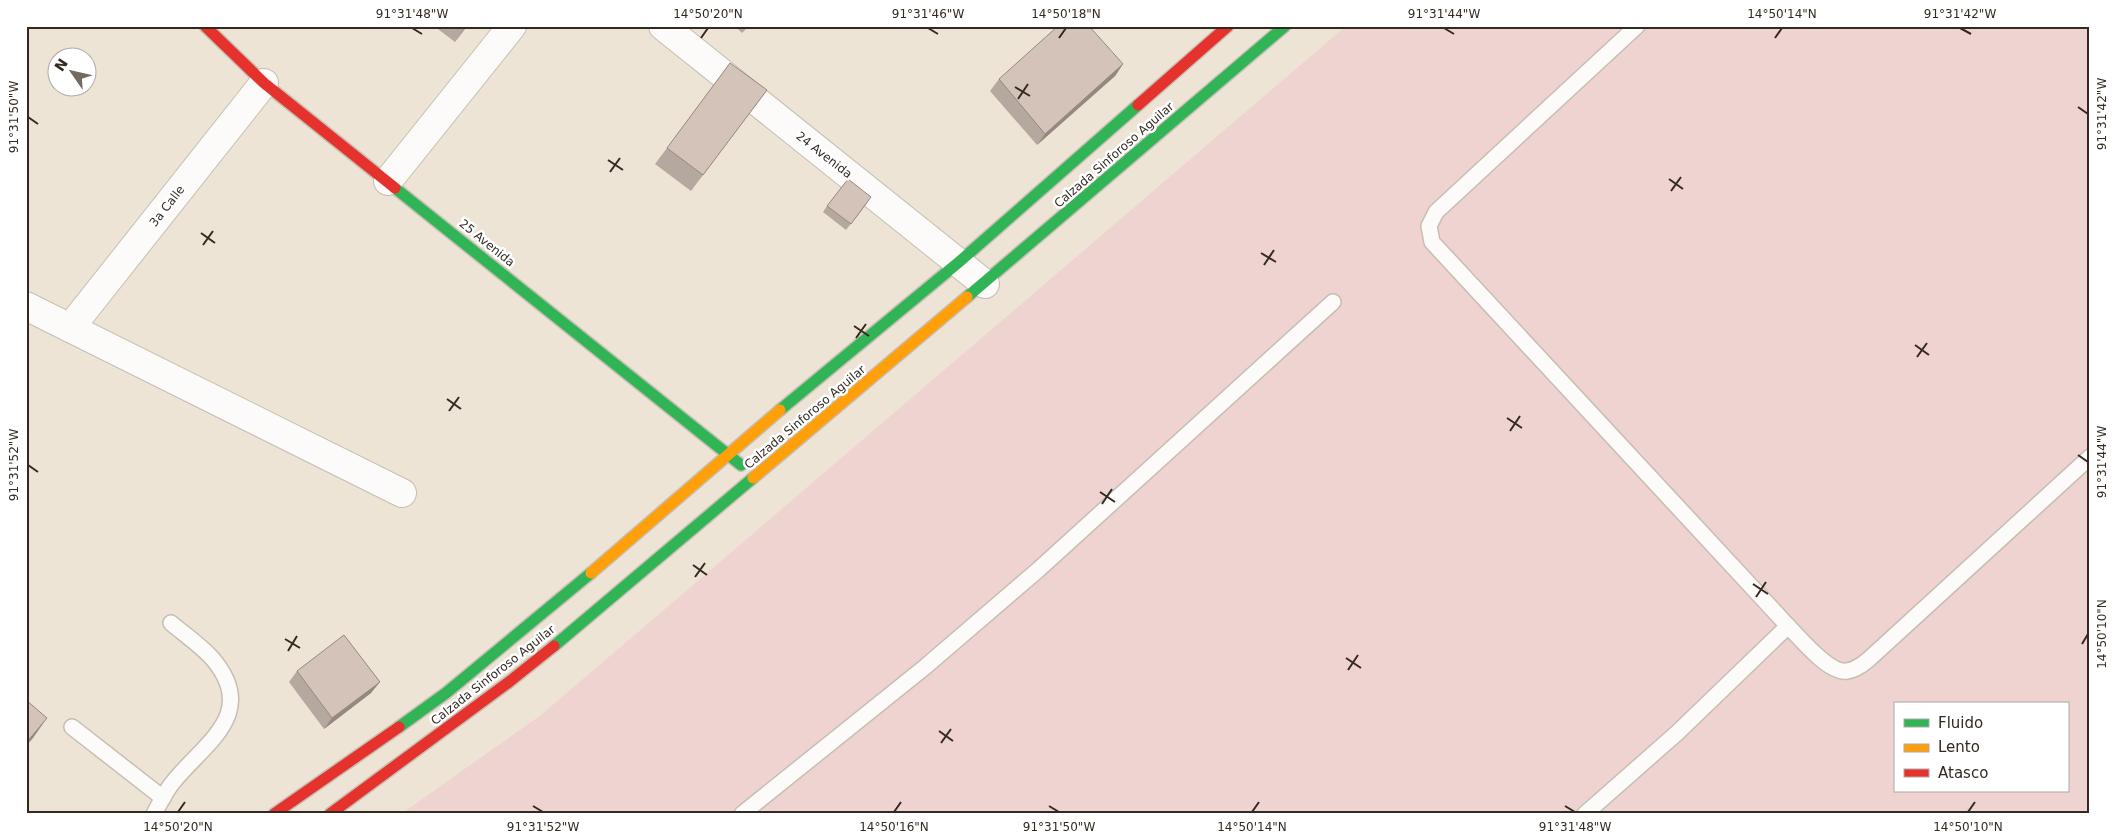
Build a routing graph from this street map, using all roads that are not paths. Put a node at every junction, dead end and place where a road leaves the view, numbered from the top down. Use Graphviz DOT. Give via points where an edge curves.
graph roads {
  1 [pos="205,26"];
  2 [pos="512,26"];
  3 [pos="663,26"];
  4 [pos="1228,26"];
  5 [pos="1285,26"];
  6 [pos="1637,26"];
  7 [pos="264,84"];
  8 [pos="388,182"];
  9 [pos="959,262"];
  10 [pos="985,284"];
  11 [pos="1333,302"];
  12 [pos="26,306"];
  13 [pos="70,328"];
  14 [pos="728,454"];
  15 [pos="2090,457"];
  16 [pos="754,478"];
  17 [pos="402,494"];
  18 [pos="171,623"];
  19 [pos="1788,626"];
  20 [pos="72,727"];
  21 [pos="163,798"];
  22 [pos="154,814"];
  23 [pos="274,814"];
  24 [pos="330,814"];
  25 [pos="742,814"];
  26 [pos="1585,814"];
  1 -- 7 [label="main road, 25 Avenida"];
  2 -- 8 [label="street"];
  3 -- 9 [label="street, 24 Avenida"];
  4 -- 9 [label="main road, Calzada Sinforoso Aguilar"];
  5 -- 10 [label="main road, Calzada Sinforoso Aguilar"];
  6 -- 19 [label="lane" via="1436,212 1429,226 1432,242"];
  7 -- 8 [label="main road, 25 Avenida"];
  7 -- 13 [label="street, 3a Calle"];
  8 -- 14 [label="main road, 25 Avenida"];
  9 -- 10 [label="street, 24 Avenida"];
  9 -- 14 [label="main road, Calzada Sinforoso Aguilar"];
  10 -- 16 [label="main road, Calzada Sinforoso Aguilar"];
  11 -- 25 [label="lane" via="1038,570 925,667"];
  12 -- 13 [label="street"];
  13 -- 17 [label="street"];
  14 -- 16 [label="main road, 25 Avenida"];
  14 -- 23 [label="main road, Calzada Sinforoso Aguilar" via="624,546 446,693"];
  15 -- 19 [label="lane" via="1858,667 1846,672 1835,669"];
  16 -- 24 [label="main road, Calzada Sinforoso Aguilar" via="509,682"];
  18 -- 21 [label="lane" via="211,657 224,675 231,693 228,718 216,738 173,782"];
  19 -- 26 [label="lane" via="1677,733"];
  20 -- 21 [label="lane"];
  21 -- 22 [label="lane"];
}
